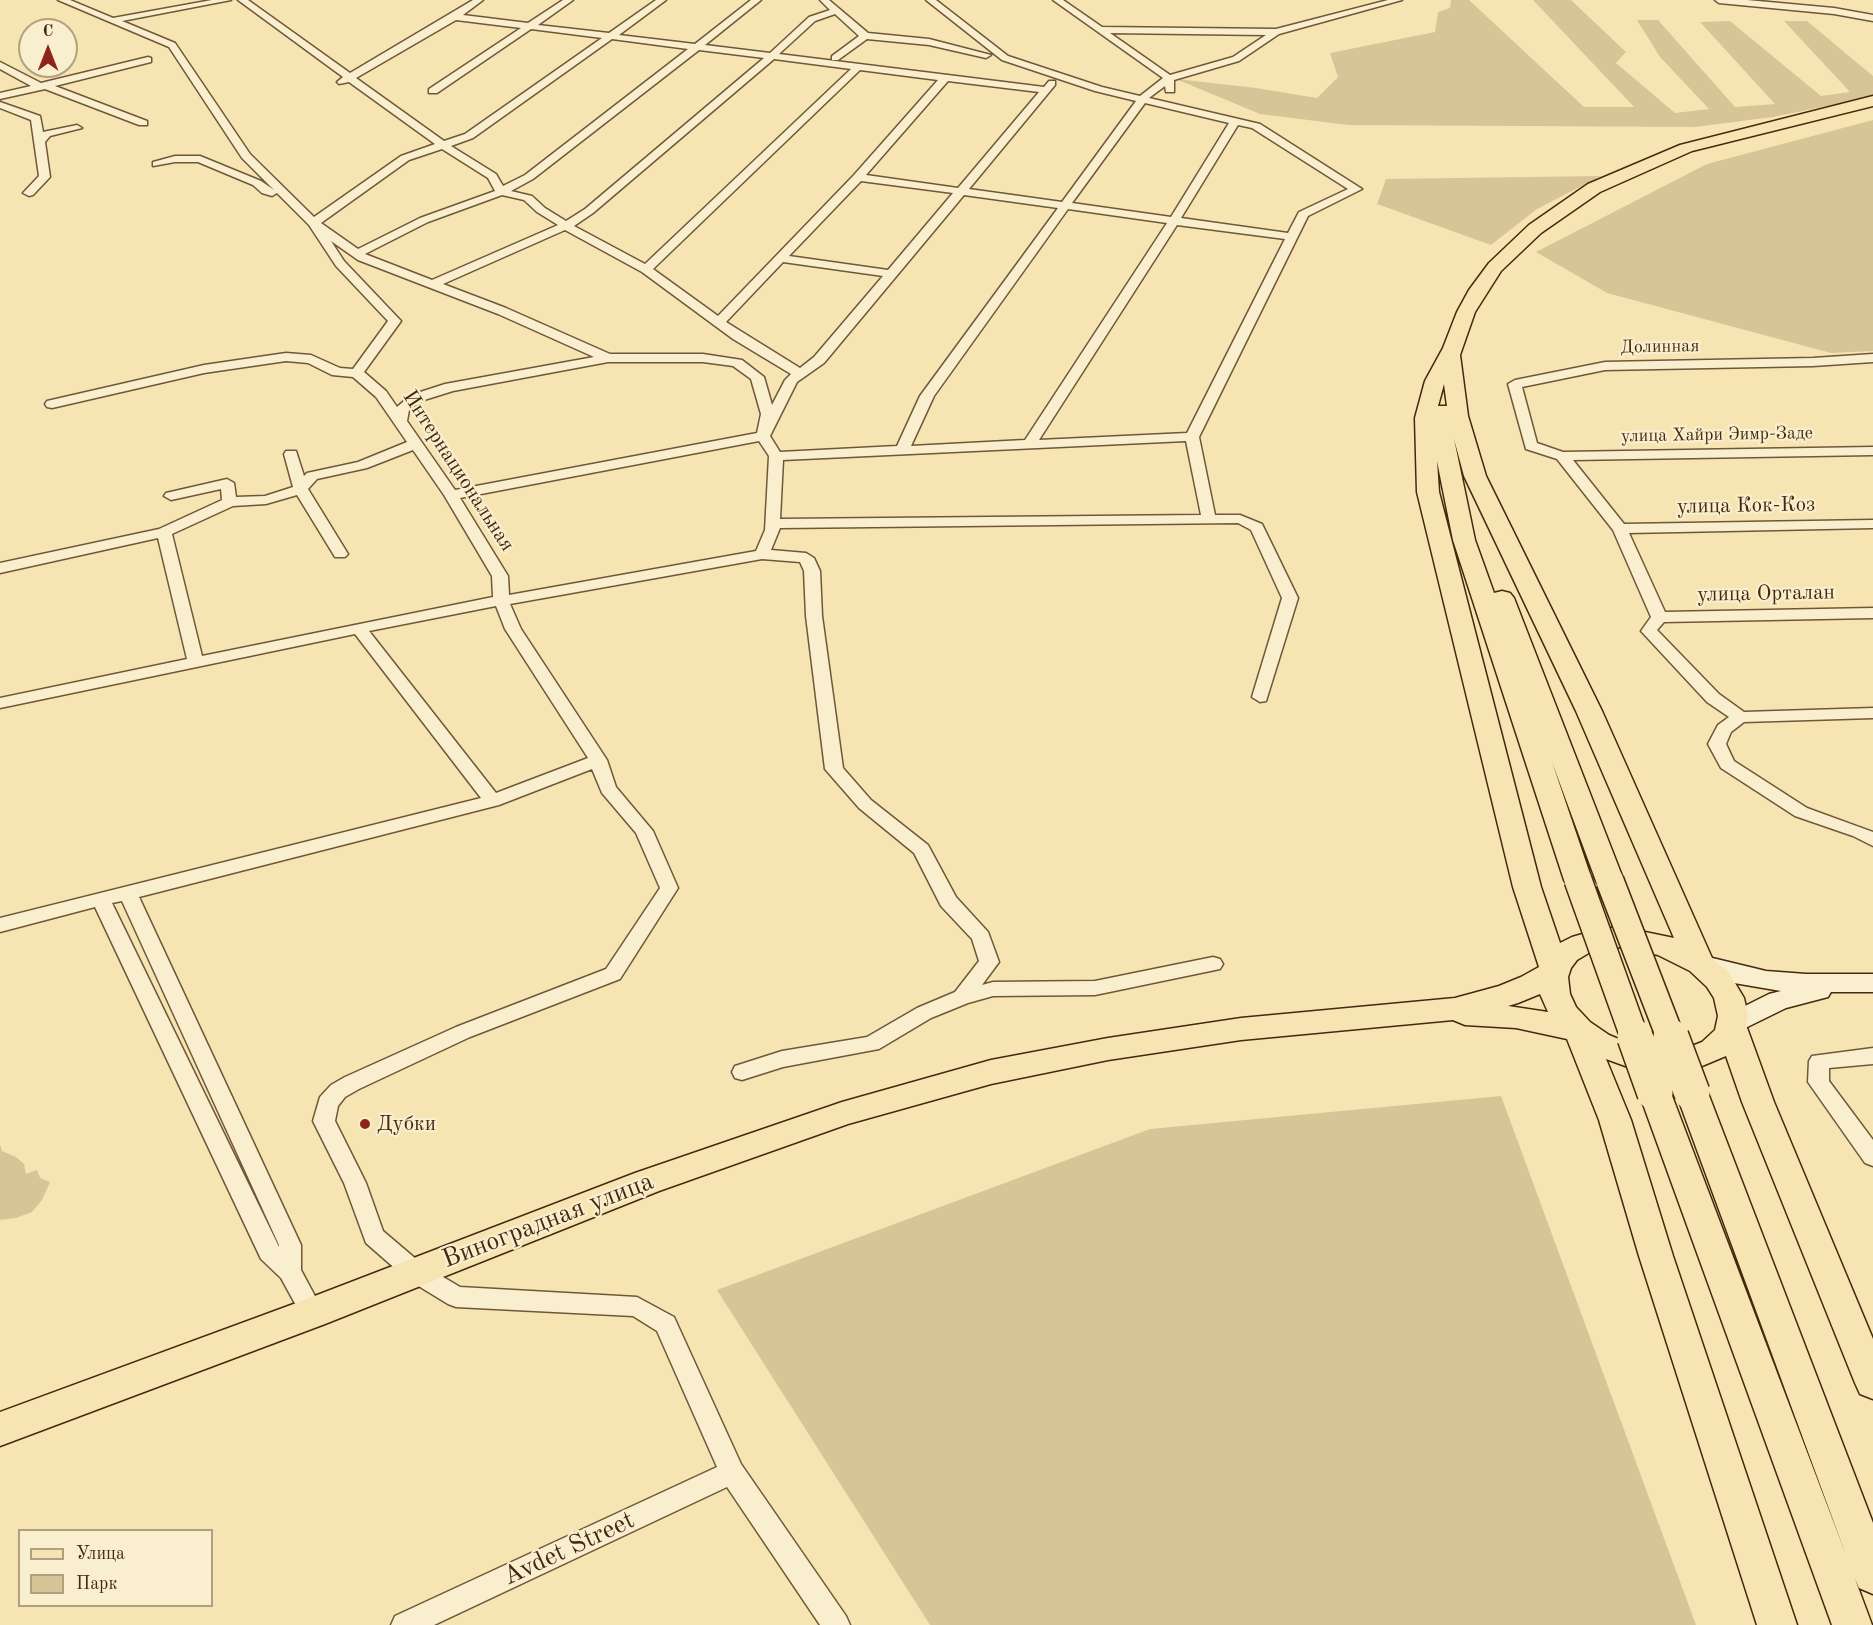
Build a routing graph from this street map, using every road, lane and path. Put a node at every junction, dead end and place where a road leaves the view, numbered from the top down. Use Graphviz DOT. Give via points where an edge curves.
graph roads {
  1 [pos="62,0"];
  2 [pos="227,0"];
  3 [pos="242,0"];
  4 [pos="480,0"];
  5 [pos="569,0"];
  6 [pos="662,0"];
  7 [pos="757,0"];
  8 [pos="824,0"];
  9 [pos="930,0"];
  10 [pos="1057,0"];
  11 [pos="1398,0"];
  12 [pos="1719,0"];
  13 [pos="1824,0"];
  14 [pos="836,11"];
  15 [pos="1834,11"];
  16 [pos="454,18"];
  17 [pos="1873,18"];
  18 [pos="114,20"];
  19 [pos="530,27"];
  20 [pos="1100,30"];
  21 [pos="1276,32"];
  22 [pos="865,36"];
  23 [pos="611,37"];
  24 [pos="695,47"];
  25 [pos="986,55"];
  26 [pos="772,57"];
  27 [pos="835,58"];
  28 [pos="148,60"];
  29 [pos="0,65"];
  30 [pos="858,67"];
  31 [pos="5,72"];
  32 [pos="1058,75"];
  33 [pos="350,77"];
  34 [pos="945,78"];
  35 [pos="1169,78"];
  36 [pos="340,83"];
  37 [pos="44,86"];
  38 [pos="1046,90"];
  39 [pos="433,91"];
  40 [pos="0,96"];
  41 [pos="1171,96"];
  42 [pos="1143,98"];
  43 [pos="1873,101"];
  44 [pos="1157,102"];
  45 [pos="0,105"];
  46 [pos="1235,122"];
  47 [pos="142,123"];
  48 [pos="37,124"];
  49 [pos="39,142"];
  50 [pos="443,145"];
  51 [pos="157,164"];
  52 [pos="858,177"];
  53 [pos="961,191"];
  54 [pos="501,192"];
  55 [pos="29,193"];
  56 [pos="1311,195"];
  57 [pos="285,196"];
  58 [pos="1065,206"];
  59 [pos="1303,214"];
  60 [pos="1174,221"];
  61 [pos="313,223"];
  62 [pos="566,226"];
  63 [pos="1292,237"];
  64 [pos="357,254"];
  65 [pos="781,258"];
  66 [pos="646,269"];
  67 [pos="892,274"];
  68 [pos="432,284"];
  69 [pos="719,322"];
  70 [pos="1450,351"];
  71 [pos="608,358"];
  72 [pos="1873,358"];
  73 [pos="357,373"];
  74 [pos="800,374"];
  75 [pos="52,404"];
  76 [pos="399,422"];
  77 [pos="763,436"];
  78 [pos="1192,437"];
  79 [pos="415,444"];
  80 [pos="1029,445"];
  81 [pos="1531,447"];
  82 [pos="902,450"];
  83 [pos="1873,451"];
  84 [pos="291,454"];
  85 [pos="776,456"];
  86 [pos="1562,456"];
  87 [pos="1453,484"];
  88 [pos="301,489"];
  89 [pos="451,495"];
  90 [pos="171,496"];
  91 [pos="230,502"];
  92 [pos="1209,519"];
  93 [pos="772,524"];
  94 [pos="1873,524"];
  95 [pos="1620,529"];
  96 [pos="164,532"];
  97 [pos="340,554"];
  98 [pos="762,554"];
  99 [pos="0,568"];
  100 [pos="501,600"];
  101 [pos="1873,613"];
  102 [pos="1659,616"];
  103 [pos="359,629"];
  104 [pos="196,663"];
  105 [pos="1260,697"];
  106 [pos="0,703"];
  107 [pos="1873,713"];
  108 [pos="1740,717"];
  109 [pos="598,760"];
  110 [pos="493,801"];
  111 [pos="1868,834"];
  112 [pos="127,892"];
  113 [pos="101,899"];
  114 [pos="0,925"];
  115 [pos="1213,964"];
  116 [pos="1700,964"];
  117 [pos="1555,971"];
  118 [pos="1863,983"];
  119 [pos="962,997"];
  120 [pos="1425,1013"];
  121 [pos="1731,1025"];
  122 [pos="1580,1030"];
  123 [pos="1873,1056"];
  124 [pos="742,1072"];
  125 [pos="1873,1157"];
  126 [pos="289,1271"];
  127 [pos="415,1272"];
  128 [pos="312,1313"];
  129 [pos="1873,1383"];
  130 [pos="0,1429"];
  131 [pos="732,1472"];
  132 [pos="1873,1575"];
  133 [pos="405,1625"];
  134 [pos="836,1625"];
  135 [pos="1777,1625"];
  136 [pos="1852,1625"];
  1 -- 18 [label="street"];
  2 -- 18 [label="street"];
  3 -- 33 [label="street"];
  4 -- 16 [label="street"];
  5 -- 19 [label="street"];
  6 -- 23 [label="street"];
  7 -- 24 [label="street"];
  8 -- 14 [label="street"];
  9 -- 32 [label="street" via="1005,58"];
  10 -- 20 [label="street"];
  11 -- 21 [label="street"];
  12 -- 15 [label="street"];
  13 -- 15 [label="street"];
  14 -- 22 [label="street"];
  14 -- 26 [label="street" via="812,19"];
  15 -- 17 [label="street"];
  16 -- 19 [label="street"];
  16 -- 33 [label="street"];
  18 -- 57 [label="street" via="172,45 246,156"];
  19 -- 23 [label="street"];
  19 -- 39 [label="street"];
  20 -- 21 [label="street"];
  20 -- 35 [label="street"];
  21 -- 35 [label="street" via="1236,59"];
  22 -- 25 [label="street" via="929,42"];
  22 -- 27 [label="street"];
  23 -- 24 [label="street"];
  23 -- 50 [label="street" via="470,136"];
  24 -- 26 [label="street"];
  24 -- 54 [label="street" via="529,177"];
  26 -- 30 [label="street"];
  26 -- 62 [label="street"];
  28 -- 37 [label="street"];
  29 -- 31 [label="street"];
  30 -- 34 [label="street"];
  30 -- 66 [label="street"];
  31 -- 37 [label="street"];
  32 -- 38 [label="street"];
  32 -- 42 [label="street"];
  33 -- 36 [label="street"];
  33 -- 50 [label="street"];
  34 -- 38 [label="street"];
  34 -- 52 [label="street"];
  35 -- 41 [label="street"];
  35 -- 42 [label="street"];
  37 -- 40 [label="street"];
  37 -- 47 [label="street"];
  38 -- 53 [label="street"];
  41 -- 44 [label="street"];
  41 -- 46 [label="street"];
  42 -- 44 [label="street"];
  42 -- 58 [label="street"];
  43 -- 70 [label="main road" via="1686,148 1594,188 1535,229 1495,267 1466,312"];
  44 -- 46 [label="street"];
  45 -- 48 [label="street" via="36,118"];
  46 -- 59 [label="street" via="1256,126 1356,189"];
  46 -- 60 [label="street"];
  48 -- 49 [label="street"];
  48 -- 49 [label="street" via="77,128 47,134"];
  49 -- 55 [label="street" via="45,177"];
  50 -- 54 [label="street" via="492,176"];
  50 -- 61 [label="street" via="405,158"];
  51 -- 57 [label="street" via="200,159"];
  52 -- 53 [label="street"];
  52 -- 65 [label="street"];
  53 -- 58 [label="street"];
  53 -- 67 [label="street"];
  54 -- 62 [label="street" via="528,198"];
  54 -- 64 [label="street" via="424,220"];
  56 -- 59 [label="street"];
  57 -- 61 [label="street"];
  58 -- 60 [label="street"];
  58 -- 82 [label="street" via="927,396"];
  59 -- 63 [label="street"];
  60 -- 63 [label="street"];
  60 -- 80 [label="street"];
  61 -- 64 [label="street"];
  61 -- 73 [label="street" via="340,263 394,321"];
  62 -- 66 [label="street"];
  62 -- 68 [label="street"];
  63 -- 78 [label="street"];
  64 -- 68 [label="street"];
  65 -- 67 [label="street"];
  65 -- 69 [label="street"];
  66 -- 69 [label="street"];
  67 -- 74 [label="street" via="819,360"];
  68 -- 71 [label="street" via="502,310"];
  69 -- 74 [label="street"];
  70 -- 87 [label="main road" via="1444,375 1442,424"];
  70 -- 116 [label="main road" via="1458,416 1475,476 1589,711"];
  70 -- 117 [label="main road" via="1435,381 1425,418 1428,492 1527,887"];
  71 -- 76 [label="street" via="450,387 416,398 402,409"];
  71 -- 77 [label="street" via="703,358 737,363 757,377 768,414"];
  72 -- 81 [label="street, Долинная" via="1605,366 1515,384"];
  73 -- 75 [label="street" via="337,372 311,359 286,357 204,369"];
  73 -- 76 [label="street, Интернациональная" via="381,394"];
  74 -- 77 [label="street" via="792,380"];
  76 -- 79 [label="street, Интернациональная"];
  77 -- 85 [label="street"];
  77 -- 89 [label="street"];
  78 -- 80 [label="street"];
  78 -- 92 [label="street"];
  79 -- 88 [label="street" via="362,465 312,476"];
  79 -- 89 [label="street, Интернациональная"];
  80 -- 82 [label="street"];
  81 -- 86 [label="street, улица Хайри Эимр-Заде"];
  82 -- 85 [label="street"];
  83 -- 86 [label="street, улица Хайри Эимр-Заде"];
  84 -- 88 [label="street"];
  85 -- 93 [label="street"];
  86 -- 95 [label="street"];
  87 -- 132 [label="main road, bridge" via="1481,543"];
  87 -- 136 [label="main road, bridge" via="1464,540 1578,880"];
  88 -- 91 [label="street" via="266,500"];
  88 -- 97 [label="street"];
  89 -- 100 [label="street, Интернациональная" via="500,576"];
  90 -- 91 [label="street" via="227,483"];
  91 -- 96 [label="street"];
  92 -- 93 [label="street"];
  92 -- 105 [label="street" via="1240,519 1257,526 1290,598"];
  93 -- 98 [label="street"];
  94 -- 95 [label="street, улица Кок-Коз"];
  95 -- 102 [label="street"];
  96 -- 99 [label="street"];
  96 -- 104 [label="street"];
  98 -- 100 [label="street"];
  98 -- 119 [label="street" via="806,558 812,571 834,769 866,804 921,849 948,901 981,937 989,962"];
  100 -- 103 [label="street"];
  100 -- 109 [label="street, Интернациональная" via="513,628"];
  101 -- 102 [label="street, улица Орталан"];
  102 -- 108 [label="street" via="1648,631 1713,698"];
  103 -- 104 [label="street"];
  103 -- 110 [label="street"];
  104 -- 106 [label="street"];
  107 -- 108 [label="street"];
  108 -- 111 [label="street" via="1724,729 1717,744 1727,764 1801,812"];
  109 -- 110 [label="street"];
  109 -- 127 [label="street, Интернациональная" via="608,789 644,831 669,888 613,974 463,1032 362,1078 338,1091 328,1103 324,1121 355,1183 374,1236"];
  110 -- 112 [label="street"];
  112 -- 113 [label="street"];
  112 -- 126 [label="street" via="290,1245"];
  113 -- 114 [label="street"];
  113 -- 126 [label="street" via="269,1252"];
  115 -- 119 [label="street" via="1095,988 993,989"];
  116 -- 117 [label="main road" via="1666,946 1621,938 1600,939 1567,953"];
  116 -- 118 [label="main road" via="1766,980"];
  116 -- 121 [label="main road" via="1718,980 1729,998"];
  117 -- 120 [label="main road" via="1507,995"];
  117 -- 122 [label="main road" via="1555,994 1563,1013"];
  118 -- 121 [label="main road" via="1778,1001"];
  119 -- 124 [label="street" via="924,1013 872,1044 782,1059"];
  120 -- 122 [label="main road" via="1516,1017"];
  120 -- 127 [label="main road, Виноградная улица" via="1241,1029 1108,1048 991,1072 842,1114 647,1182"];
  121 -- 122 [label="main road" via="1729,1035 1713,1050 1690,1059 1660,1061 1628,1056"];
  121 -- 129 [label="main road" via="1758,1102"];
  122 -- 135 [label="main road" via="1615,1120 1659,1267"];
  123 -- 125 [label="street" via="1819,1060 1819,1082"];
  126 -- 128 [label="street"];
  127 -- 128 [label="main road, Виноградная улица"];
  127 -- 131 [label="street" via="456,1297 637,1307 666,1324"];
  128 -- 130 [label="main road, Виноградная улица"];
  131 -- 133 [label="street, Avdet Street"];
  131 -- 134 [label="street"];
}
